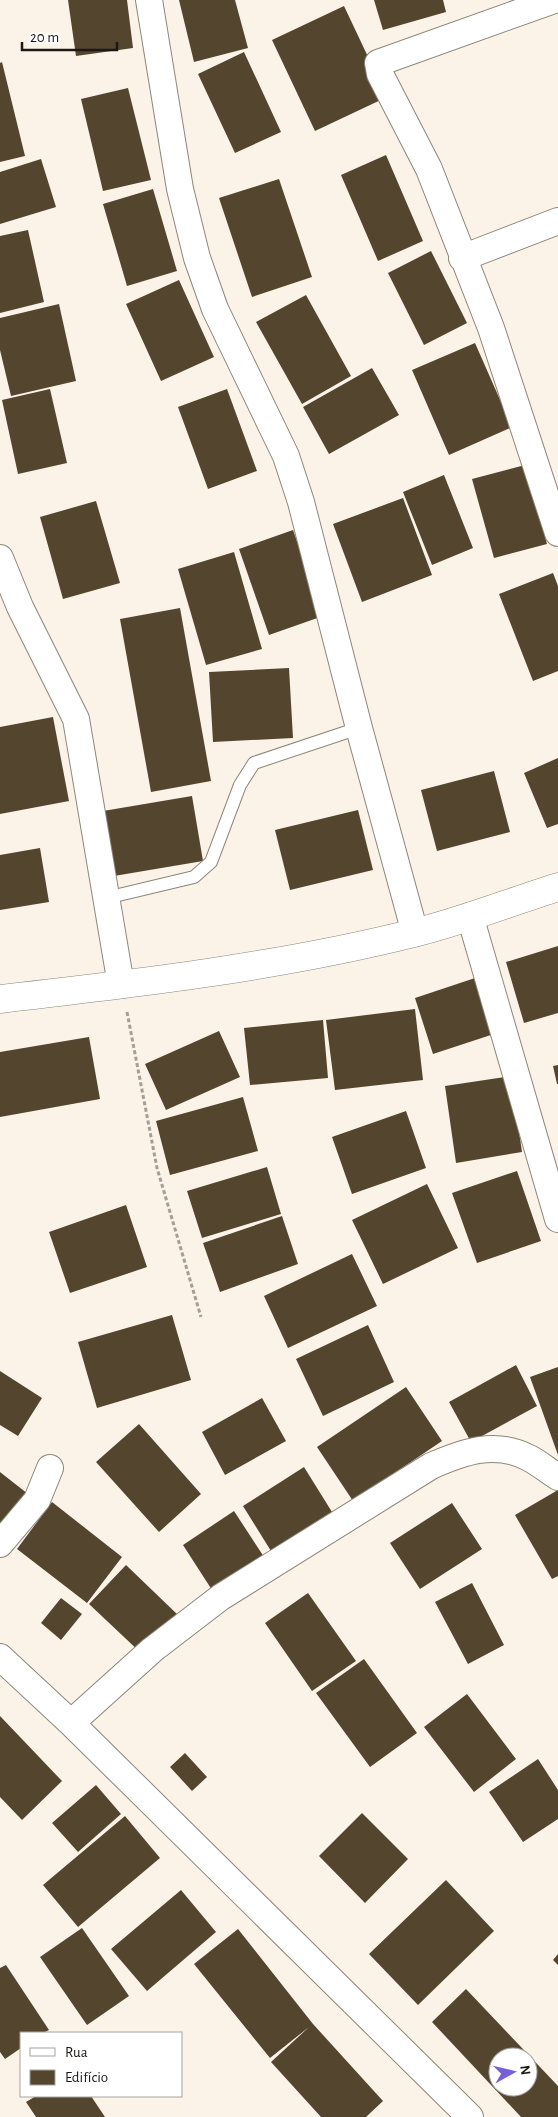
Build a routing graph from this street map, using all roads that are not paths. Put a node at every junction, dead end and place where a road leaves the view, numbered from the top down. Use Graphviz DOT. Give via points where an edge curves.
graph roads {
  1 [pos="148,0"];
  2 [pos="554,0"];
  3 [pos="558,221"];
  4 [pos="462,258"];
  5 [pos="558,533"];
  6 [pos="0,558"];
  7 [pos="359,728"];
  8 [pos="558,887"];
  9 [pos="106,898"];
  10 [pos="470,916"];
  11 [pos="415,933"];
  12 [pos="122,985"];
  13 [pos="0,999"];
  14 [pos="558,1219"];
  15 [pos="50,1468"];
  16 [pos="558,1477"];
  17 [pos="0,1544"];
  18 [pos="0,1658"];
  19 [pos="71,1724"];
  20 [pos="470,2117"];
  1 -- 7 [label="street" via="180,189 197,258 216,309 286,456 301,502"];
  2 -- 4 [label="street" via="378,63 380,74 429,169"];
  3 -- 4 [label="street"];
  4 -- 5 [label="street" via="491,328"];
  6 -- 9 [label="street" via="20,607 76,718"];
  7 -- 9 [label="lane" via="254,763 240,785 210,862 194,877"];
  7 -- 11 [label="street"];
  8 -- 10 [label="street"];
  9 -- 12 [label="street"];
  10 -- 11 [label="street"];
  10 -- 14 [label="street"];
  11 -- 12 [label="street" via="227,972"];
  12 -- 13 [label="street"];
  15 -- 17 [label="street" via="37,1500"];
  16 -- 19 [label="street" via="528,1457 495,1448 462,1452 431,1466 221,1597 152,1650"];
  18 -- 19 [label="street"];
  19 -- 20 [label="street"];
}
